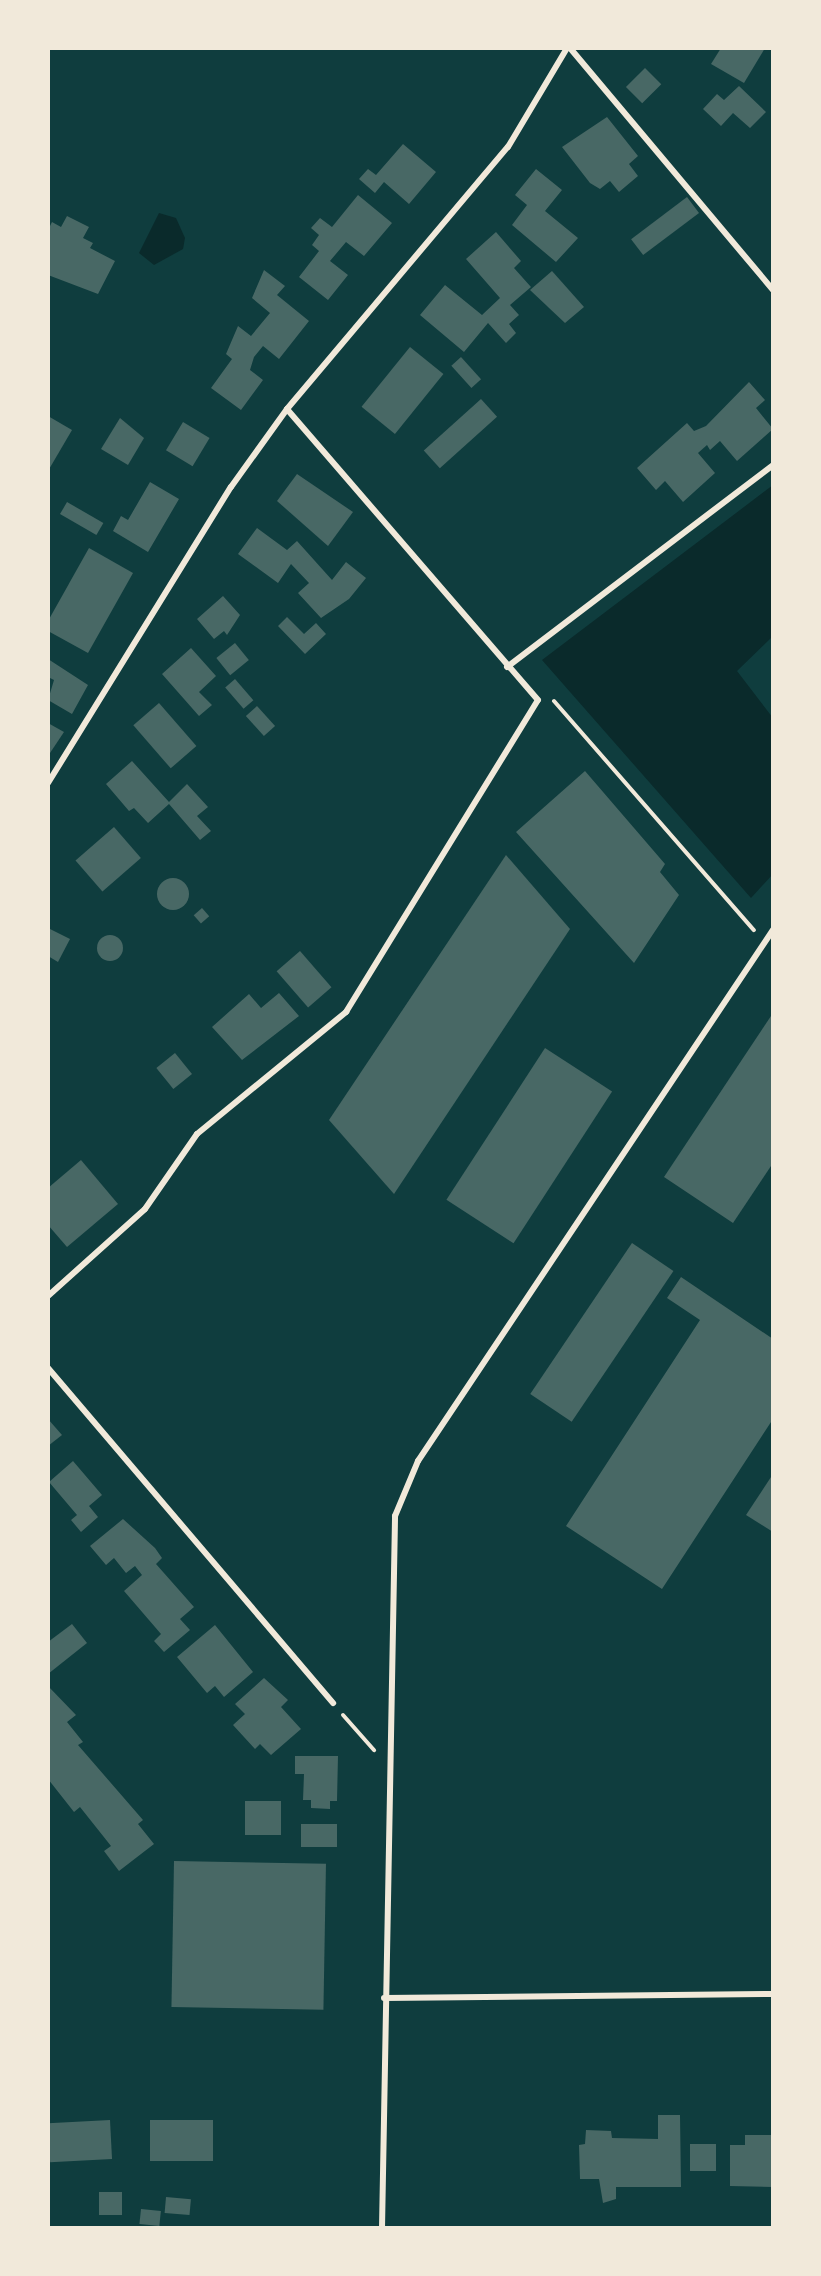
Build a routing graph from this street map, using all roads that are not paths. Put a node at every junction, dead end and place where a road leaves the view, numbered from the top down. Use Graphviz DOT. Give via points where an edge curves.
graph roads {
  1 [pos="568,48"];
  2 [pos="773,290"];
  3 [pos="287,410"];
  4 [pos="773,465"];
  5 [pos="507,667"];
  6 [pos="48,783"];
  7 [pos="773,930"];
  8 [pos="48,1296"];
  9 [pos="48,1368"];
  10 [pos="333,1703"];
  11 [pos="773,1994"];
  12 [pos="384,1998"];
  13 [pos="382,2228"];
  1 -- 2 [label="street"];
  1 -- 3 [label="street" via="508,147"];
  3 -- 5 [label="street"];
  3 -- 6 [label="street" via="231,487"];
  4 -- 5 [label="street"];
  5 -- 8 [label="street" via="538,700 346,1012 197,1134 145,1209"];
  7 -- 12 [label="street" via="418,1461 395,1516"];
  9 -- 10 [label="street"];
  11 -- 12 [label="street"];
  12 -- 13 [label="street"];
}
